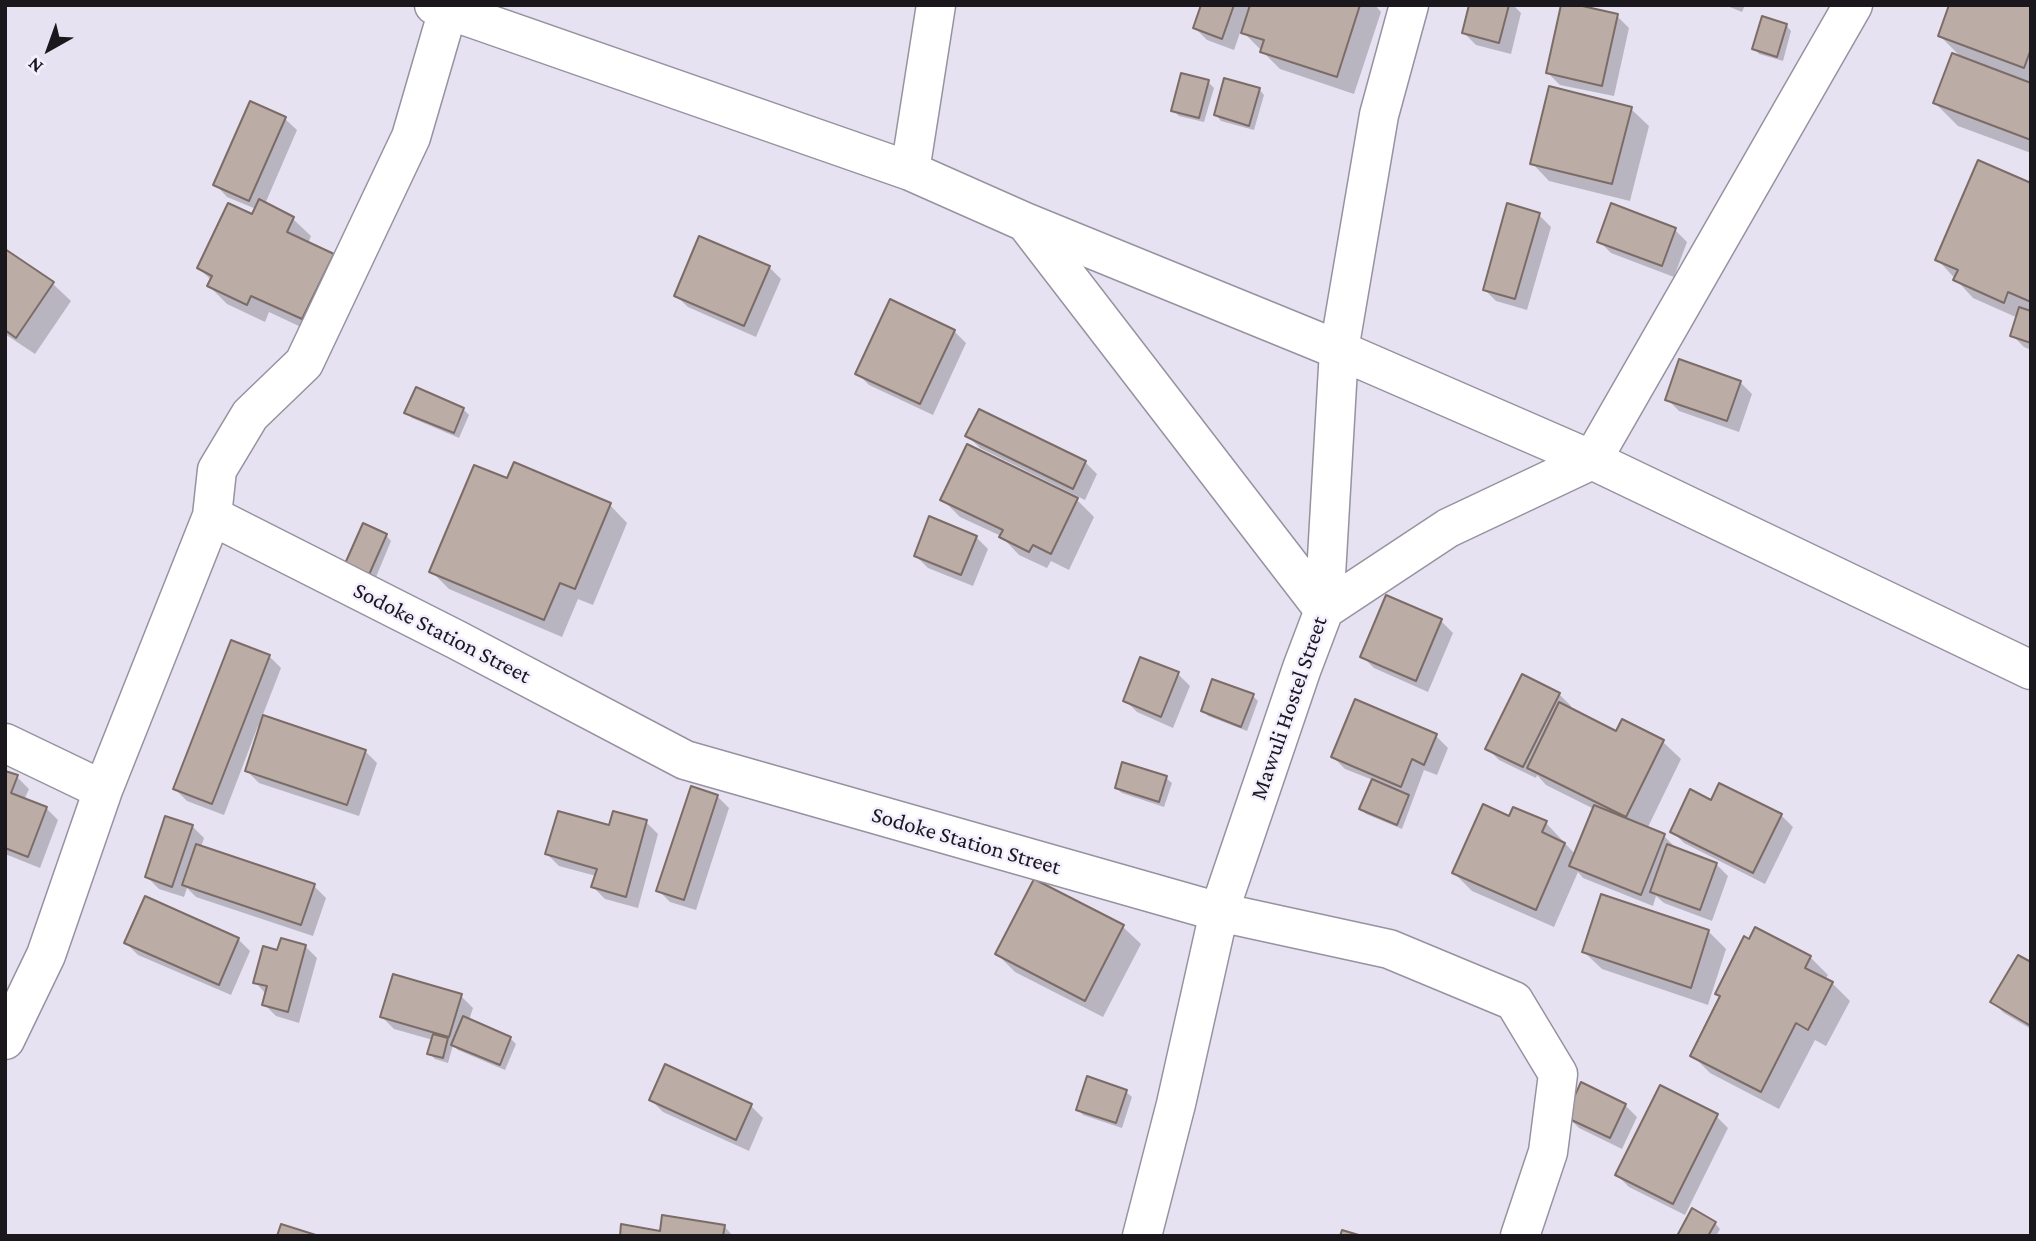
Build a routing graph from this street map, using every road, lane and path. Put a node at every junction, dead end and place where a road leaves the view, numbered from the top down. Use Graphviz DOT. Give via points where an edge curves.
graph roads {
  1 [pos="936,5"];
  2 [pos="1409,5"];
  3 [pos="1853,5"];
  4 [pos="441,8"];
  5 [pos="909,171"];
  6 [pos="1026,222"];
  7 [pos="1339,350"];
  8 [pos="1592,460"];
  9 [pos="212,516"];
  10 [pos="1324,610"];
  11 [pos="2031,670"];
  12 [pos="5,743"];
  13 [pos="103,790"];
  14 [pos="1219,912"];
  15 [pos="5,1040"];
  16 [pos="1142,1236"];
  17 [pos="1520,1236"];
  1 -- 5 [label="street"];
  2 -- 7 [label="street, Mawuli Hostel Street" via="1378,115"];
  3 -- 8 [label="street"];
  4 -- 5 [label="street"];
  4 -- 9 [label="street" via="411,138 304,363 250,415 217,470"];
  5 -- 6 [label="street"];
  6 -- 7 [label="street"];
  6 -- 10 [label="street"];
  7 -- 8 [label="street"];
  7 -- 10 [label="street, Mawuli Hostel Street"];
  8 -- 10 [label="street" via="1448,528"];
  8 -- 11 [label="street"];
  9 -- 13 [label="street"];
  9 -- 14 [label="street, Sodoke Station Street" via="685,760"];
  10 -- 14 [label="street, Mawuli Hostel Street"];
  12 -- 13 [label="street"];
  13 -- 15 [label="street" via="46,955"];
  14 -- 16 [label="street, Mawuli Hostel Street"];
  14 -- 17 [label="street, Sodoke Station Street" via="1389,949 1514,1001 1558,1074 1548,1152"];
}
